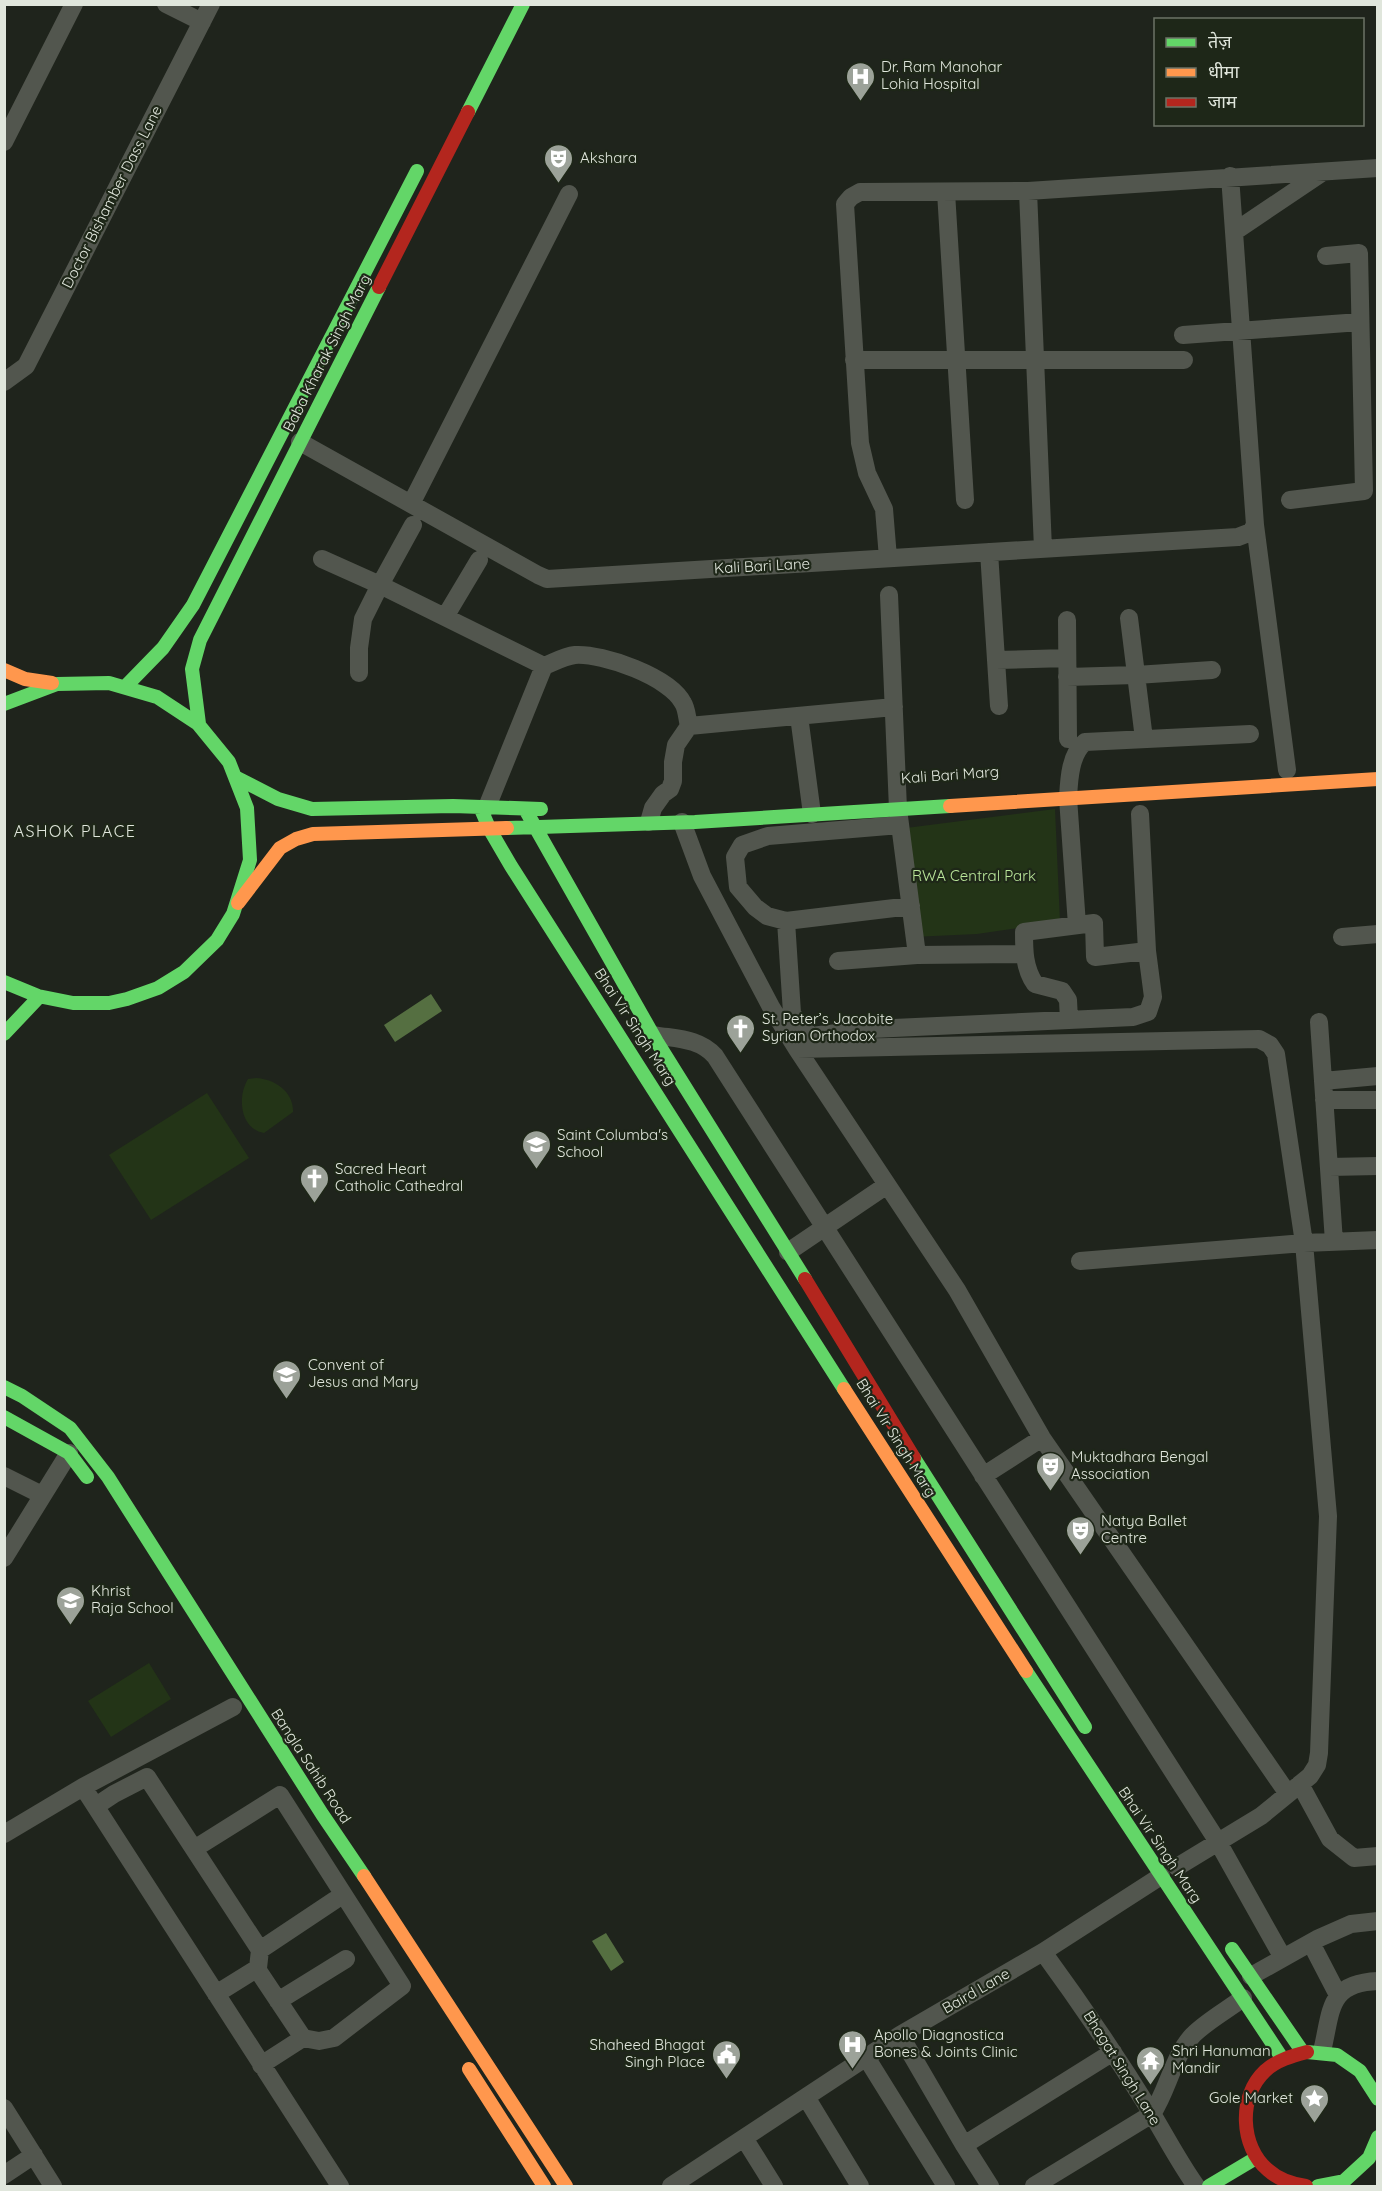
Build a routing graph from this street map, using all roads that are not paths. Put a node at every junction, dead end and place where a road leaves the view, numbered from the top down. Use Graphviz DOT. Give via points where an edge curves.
graph roads {
  1 [pos="74,4"];
  2 [pos="166,4"];
  3 [pos="211,4"];
  4 [pos="523,4"];
  5 [pos="202,22"];
  6 [pos="4,142"];
  7 [pos="421,163"];
  8 [pos="1377,168"];
  9 [pos="1325,171"];
  10 [pos="1230,176"];
  11 [pos="1028,191"];
  12 [pos="946,192"];
  13 [pos="569,194"];
  14 [pos="1234,232"];
  15 [pos="1326,256"];
  16 [pos="1360,322"];
  17 [pos="1241,331"];
  18 [pos="1183,336"];
  19 [pos="1369,341"];
  20 [pos="854,360"];
  21 [pos="957,360"];
  22 [pos="1036,360"];
  23 [pos="1184,360"];
  24 [pos="4,382"];
  25 [pos="300,442"];
  26 [pos="965,500"];
  27 [pos="1290,500"];
  28 [pos="411,504"];
  29 [pos="412,525"];
  30 [pos="1255,525"];
  31 [pos="1043,549"];
  32 [pos="989,552"];
  33 [pos="888,558"];
  34 [pos="322,559"];
  35 [pos="479,560"];
  36 [pos="380,585"];
  37 [pos="889,595"];
  38 [pos="445,617"];
  39 [pos="1129,618"];
  40 [pos="1067,620"];
  41 [pos="1067,658"];
  42 [pos="996,660"];
  43 [pos="544,666"];
  44 [pos="4,670"];
  45 [pos="1212,670"];
  46 [pos="359,673"];
  47 [pos="1136,675"];
  48 [pos="1068,677"];
  49 [pos="56,684"];
  50 [pos="126,685"];
  51 [pos="4,704"];
  52 [pos="999,706"];
  53 [pos="894,707"];
  54 [pos="799,716"];
  55 [pos="199,724"];
  56 [pos="689,726"];
  57 [pos="1250,734"];
  58 [pos="1068,739"];
  59 [pos="1144,740"];
  60 [pos="1287,770"];
  61 [pos="237,778"];
  62 [pos="1377,779"];
  63 [pos="1069,787"];
  64 [pos="899,803"];
  65 [pos="810,804"];
  66 [pos="484,807"];
  67 [pos="525,809"];
  68 [pos="553,809"];
  69 [pos="645,813"];
  70 [pos="1140,814"];
  71 [pos="677,815"];
  72 [pos="533,827"];
  73 [pos="490,830"];
  74 [pos="238,903"];
  75 [pos="911,906"];
  76 [pos="786,921"];
  77 [pos="1077,925"];
  78 [pos="1377,934"];
  79 [pos="1342,937"];
  80 [pos="1147,951"];
  81 [pos="1024,954"];
  82 [pos="917,955"];
  83 [pos="838,962"];
  84 [pos="4,982"];
  85 [pos="39,998"];
  86 [pos="1069,1020"];
  87 [pos="1318,1022"];
  88 [pos="4,1034"];
  89 [pos="654,1035"];
  90 [pos="797,1049"];
  91 [pos="1377,1076"];
  92 [pos="1323,1081"];
  93 [pos="1324,1100"];
  94 [pos="1377,1100"];
  95 [pos="1377,1166"];
  96 [pos="1329,1167"];
  97 [pos="887,1185"];
  98 [pos="825,1227"];
  99 [pos="1377,1240"];
  100 [pos="1334,1242"];
  101 [pos="1304,1243"];
  102 [pos="788,1252"];
  103 [pos="1080,1261"];
  104 [pos="4,1387"];
  105 [pos="4,1417"];
  106 [pos="1042,1438"];
  107 [pos="69,1453"];
  108 [pos="4,1476"];
  109 [pos="983,1476"];
  110 [pos="98,1494"];
  111 [pos="42,1495"];
  112 [pos="4,1558"];
  113 [pos="233,1707"];
  114 [pos="1094,1741"];
  115 [pos="284,1785"];
  116 [pos="83,1787"];
  117 [pos="1294,1789"];
  118 [pos="96,1806"];
  119 [pos="4,1834"];
  120 [pos="1218,1842"];
  121 [pos="194,1849"];
  122 [pos="1377,1856"];
  123 [pos="1177,1867"];
  124 [pos="1161,1876"];
  125 [pos="334,1900"];
  126 [pos="1377,1921"];
  127 [pos="1223,1936"];
  128 [pos="1311,1942"];
  129 [pos="260,1950"];
  130 [pos="1043,1952"];
  131 [pos="1283,1958"];
  132 [pos="346,1959"];
  133 [pos="257,1969"];
  134 [pos="1251,1976"];
  135 [pos="1377,1981"];
  136 [pos="418,1989"];
  137 [pos="216,1994"];
  138 [pos="1338,1995"];
  139 [pos="1243,1998"];
  140 [pos="278,2001"];
  141 [pos="900,2036"];
  142 [pos="303,2038"];
  143 [pos="1302,2051"];
  144 [pos="1322,2051"];
  145 [pos="1113,2052"];
  146 [pos="866,2057"];
  147 [pos="1282,2058"];
  148 [pos="462,2059"];
  149 [pos="261,2064"];
  150 [pos="806,2097"];
  151 [pos="1377,2099"];
  152 [pos="4,2108"];
  153 [pos="1152,2114"];
  154 [pos="1377,2137"];
  155 [pos="744,2138"];
  156 [pos="964,2145"];
  157 [pos="34,2155"];
  158 [pos="1256,2158"];
  159 [pos="1373,2163"];
  160 [pos="4,2175"];
  161 [pos="682,2184"];
  162 [pos="1343,2184"];
  163 [pos="53,2187"];
  164 [pos="340,2187"];
  165 [pos="544,2187"];
  166 [pos="566,2187"];
  167 [pos="774,2187"];
  168 [pos="860,2187"];
  169 [pos="946,2187"];
  170 [pos="990,2187"];
  171 [pos="1034,2187"];
  172 [pos="1196,2187"];
  173 [pos="1209,2187"];
  174 [pos="1306,2187"];
  175 [pos="1318,2187"];
  1 -- 6 [label="street"];
  2 -- 5 [label="street"];
  3 -- 5 [label="street, Doctor Bishamber Dass Lane"];
  4 -- 25 [label="street, Baba Kharak Singh Marg"];
  5 -- 24 [label="street, Doctor Bishamber Dass Lane" via="26,366"];
  7 -- 50 [label="street, Baba Kharak Singh Marg" via="194,605 178,632"];
  8 -- 9 [label="street"];
  9 -- 10 [label="street"];
  9 -- 14 [label="street"];
  10 -- 11 [label="street"];
  10 -- 14 [label="street"];
  11 -- 12 [label="street"];
  11 -- 22 [label="street"];
  12 -- 20 [label="street" via="860,192 845,204"];
  12 -- 21 [label="street"];
  13 -- 28 [label="street"];
  14 -- 17 [label="street"];
  15 -- 16 [label="street" via="1359,253"];
  16 -- 17 [label="street"];
  16 -- 19 [label="street"];
  17 -- 18 [label="street"];
  17 -- 30 [label="street"];
  19 -- 27 [label="street" via="1364,491"];
  20 -- 21 [label="street"];
  20 -- 33 [label="street" via="860,443 867,473 884,509"];
  21 -- 22 [label="street"];
  21 -- 26 [label="street"];
  22 -- 23 [label="street"];
  22 -- 31 [label="street"];
  25 -- 28 [label="street, Kali Bari Lane"];
  25 -- 55 [label="street, Baba Kharak Singh Marg" via="200,640 192,669"];
  28 -- 33 [label="street, Kali Bari Lane" via="547,579"];
  29 -- 36 [label="street"];
  30 -- 31 [label="street, Kali Bari Lane" via="1251,532 1238,537"];
  30 -- 60 [label="street"];
  31 -- 32 [label="street, Kali Bari Lane"];
  32 -- 33 [label="street, Kali Bari Lane"];
  32 -- 42 [label="street"];
  34 -- 36 [label="street"];
  35 -- 38 [label="street"];
  36 -- 38 [label="street"];
  36 -- 46 [label="street" via="363,620"];
  37 -- 53 [label="street"];
  38 -- 43 [label="street"];
  39 -- 47 [label="street"];
  40 -- 41 [label="street"];
  41 -- 42 [label="street"];
  41 -- 48 [label="street"];
  42 -- 52 [label="street"];
  43 -- 56 [label="street" via="575,655 637,669 662,682 683,703"];
  43 -- 66 [label="street"];
  44 -- 49 [label="street"];
  45 -- 47 [label="street"];
  47 -- 48 [label="street"];
  47 -- 59 [label="street"];
  48 -- 58 [label="street"];
  49 -- 50 [label="street" via="91,680"];
  49 -- 51 [label="street"];
  50 -- 55 [label="street" via="165,700"];
  53 -- 54 [label="street"];
  53 -- 64 [label="street"];
  54 -- 56 [label="street"];
  54 -- 65 [label="street"];
  55 -- 61 [label="street" via="221,749"];
  56 -- 69 [label="street" via="676,746 670,789"];
  57 -- 59 [label="street"];
  59 -- 63 [label="street" via="1085,742 1075,752"];
  61 -- 66 [label="street" via="278,800 312,809"];
  61 -- 74 [label="street" via="250,833 245,881"];
  62 -- 63 [label="street, Kali Bari Marg"];
  63 -- 64 [label="street, Kali Bari Marg"];
  63 -- 77 [label="street"];
  64 -- 65 [label="street, Kali Bari Marg"];
  64 -- 75 [label="street"];
  64 -- 76 [label="street" via="742,845 735,857 738,887 767,916"];
  65 -- 71 [label="street, Kali Bari Marg"];
  66 -- 67 [label="street"];
  66 -- 73 [label="street, Bhai Vir Singh Marg"];
  67 -- 68 [label="street"];
  67 -- 72 [label="street, Bhai Vir Singh Marg"];
  69 -- 71 [label="street, Kali Bari Marg"];
  69 -- 72 [label="street, Kali Bari Marg"];
  70 -- 80 [label="street"];
  71 -- 90 [label="street" via="702,876"];
  72 -- 73 [label="street"];
  72 -- 89 [label="street, Bhai Vir Singh Marg"];
  73 -- 74 [label="street" via="313,834 280,848"];
  73 -- 124 [label="street, Bhai Vir Singh Marg" via="973,1591"];
  74 -- 85 [label="street" via="213,945 187,971 157,989 134,998 87,1005"];
  75 -- 76 [label="street"];
  75 -- 82 [label="street"];
  76 -- 86 [label="street" via="792,1013 811,1036 872,1029"];
  77 -- 80 [label="street" via="1094,923 1095,957"];
  77 -- 81 [label="street" via="1024,932"];
  78 -- 79 [label="street"];
  80 -- 86 [label="street" via="1153,997 1148,1011 1133,1017"];
  81 -- 82 [label="street"];
  81 -- 86 [label="street" via="1028,974 1035,984 1062,991 1068,1000"];
  82 -- 83 [label="street"];
  84 -- 85 [label="street"];
  85 -- 88 [label="street"];
  87 -- 92 [label="street"];
  89 -- 98 [label="street" via="697,1042 715,1056"];
  89 -- 102 [label="street, Bhai Vir Singh Marg"];
  90 -- 97 [label="street"];
  90 -- 101 [label="street" via="1258,1039 1270,1045 1276,1054"];
  91 -- 92 [label="street"];
  92 -- 93 [label="street"];
  93 -- 94 [label="street"];
  93 -- 96 [label="street"];
  95 -- 96 [label="street"];
  96 -- 100 [label="street"];
  97 -- 98 [label="street"];
  97 -- 106 [label="street" via="957,1290"];
  98 -- 102 [label="street"];
  98 -- 109 [label="street"];
  99 -- 100 [label="street"];
  100 -- 101 [label="street"];
  101 -- 103 [label="street"];
  101 -- 117 [label="street" via="1328,1516 1319,1753 1310,1776"];
  102 -- 114 [label="street, Bhai Vir Singh Marg"];
  104 -- 166 [label="street, Bangla Sahib Road" via="70,1428 108,1477"];
  105 -- 107 [label="street"];
  106 -- 109 [label="street"];
  106 -- 117 [label="street"];
  107 -- 110 [label="street"];
  107 -- 111 [label="street"];
  108 -- 111 [label="street"];
  109 -- 120 [label="street"];
  111 -- 112 [label="street"];
  113 -- 116 [label="street"];
  115 -- 136 [label="street"];
  116 -- 118 [label="street"];
  116 -- 119 [label="street"];
  117 -- 120 [label="street" via="1261,1816"];
  117 -- 122 [label="street" via="1330,1839 1354,1858"];
  118 -- 121 [label="street" via="147,1777"];
  118 -- 137 [label="street"];
  120 -- 123 [label="street"];
  120 -- 131 [label="street"];
  121 -- 129 [label="street"];
  121 -- 142 [label="street" via="280,1795 402,1986 334,2038"];
  124 -- 130 [label="street, Baird Lane"];
  124 -- 139 [label="street, Bhai Vir Singh Marg"];
  125 -- 129 [label="street"];
  126 -- 128 [label="street" via="1351,1924"];
  127 -- 134 [label="street"];
  128 -- 131 [label="street"];
  128 -- 138 [label="street"];
  129 -- 133 [label="street"];
  130 -- 141 [label="street, Baird Lane"];
  130 -- 145 [label="street, Bhagat Singh Lane"];
  131 -- 134 [label="street"];
  132 -- 140 [label="street"];
  133 -- 137 [label="street"];
  133 -- 140 [label="street"];
  134 -- 143 [label="street"];
  135 -- 138 [label="street" via="1350,1985"];
  137 -- 149 [label="street"];
  138 -- 144 [label="street"];
  139 -- 147 [label="street, Bhai Vir Singh Marg"];
  139 -- 153 [label="street" via="1193,2035"];
  140 -- 142 [label="street"];
  141 -- 146 [label="street, Baird Lane"];
  141 -- 156 [label="street"];
  142 -- 149 [label="street"];
  143 -- 144 [label="street"];
  143 -- 147 [label="street"];
  144 -- 151 [label="street" via="1359,2068"];
  145 -- 153 [label="street, Bhagat Singh Lane"];
  145 -- 156 [label="street"];
  146 -- 150 [label="street, Baird Lane"];
  146 -- 169 [label="street"];
  147 -- 158 [label="street" via="1263,2072 1250,2091 1244,2114 1246,2137"];
  148 -- 165 [label="street"];
  149 -- 164 [label="street"];
  150 -- 155 [label="street, Baird Lane"];
  150 -- 168 [label="street"];
  152 -- 157 [label="street"];
  153 -- 171 [label="street"];
  153 -- 172 [label="street, Bhagat Singh Lane"];
  154 -- 159 [label="street"];
  155 -- 161 [label="street, Baird Lane"];
  155 -- 167 [label="street"];
  156 -- 170 [label="street"];
  157 -- 160 [label="street"];
  157 -- 163 [label="street"];
  158 -- 173 [label="street"];
  158 -- 174 [label="street" via="1271,2174"];
  159 -- 162 [label="street"];
  162 -- 175 [label="street"];
}
